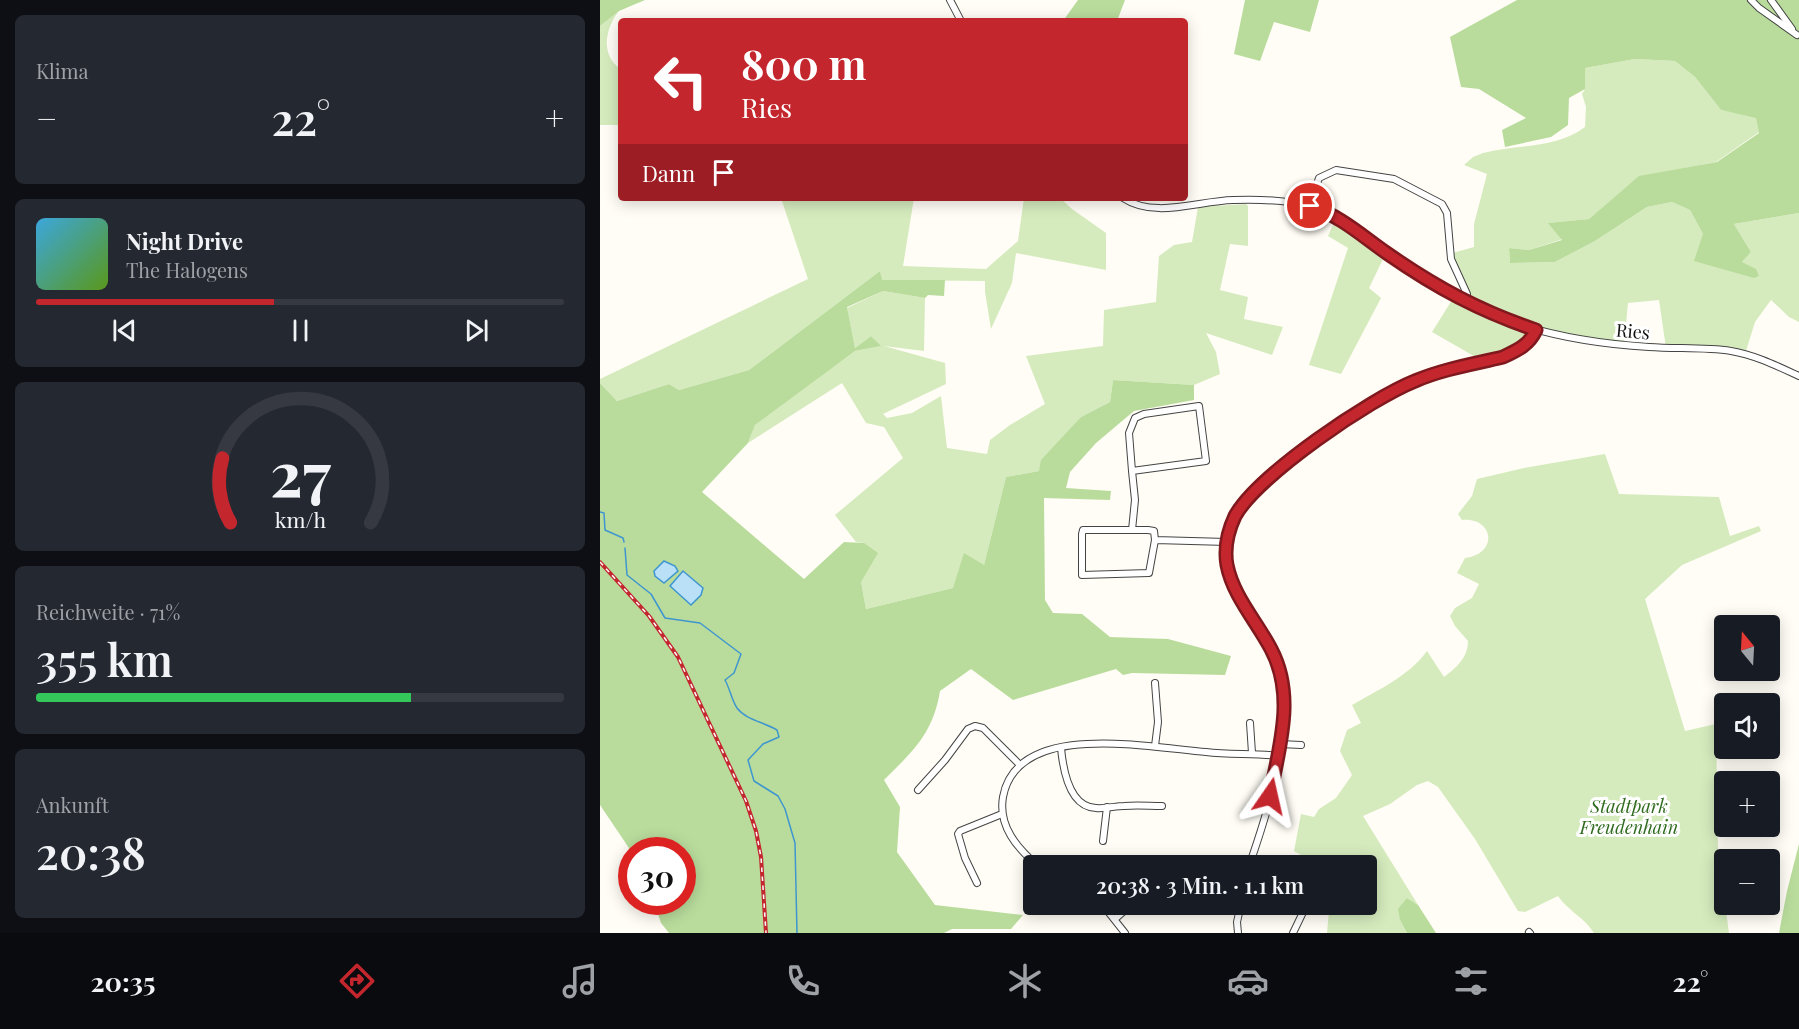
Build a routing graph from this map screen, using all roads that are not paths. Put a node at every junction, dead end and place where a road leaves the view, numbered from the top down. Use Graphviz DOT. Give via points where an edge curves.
graph roads {
  1 [pos="950,0"];
  2 [pos="1751,0"];
  3 [pos="1772,0"];
  4 [pos="960,18"];
  5 [pos="1798,36"];
  6 [pos="1127,201"];
  7 [pos="1310,206"];
  8 [pos="1467,302"];
  9 [pos="1536,330"];
  10 [pos="1799,376"];
  11 [pos="1132,471"];
  12 [pos="1132,530"];
  13 [pos="1155,540"];
  14 [pos="1227,542"];
  15 [pos="1155,683"];
  16 [pos="1250,723"];
  17 [pos="1280,744"];
  18 [pos="1301,745"];
  19 [pos="1155,746"];
  20 [pos="1061,748"];
  21 [pos="1252,753"];
  22 [pos="1279,756"];
  23 [pos="1020,765"];
  24 [pos="918,790"];
  25 [pos="1162,806"];
  26 [pos="1107,807"];
  27 [pos="1002,814"];
  28 [pos="1103,841"];
  29 [pos="1025,855"];
  30 [pos="1252,855"];
  31 [pos="977,883"];
  32 [pos="1112,915"];
  33 [pos="1120,915"];
  34 [pos="1239,915"];
  35 [pos="1301,915"];
  36 [pos="1115,919"];
  37 [pos="1125,933"];
  38 [pos="1238,933"];
  39 [pos="1293,933"];
  1 -- 4 [label="street"];
  2 -- 5 [label="street"];
  3 -- 5 [label="street"];
  6 -- 7 [label="street, Ries" via="1153,209 1232,200 1274,200"];
  7 -- 8 [label="street, Ries" via="1343,220 1387,253"];
  7 -- 8 [label="street" via="1319,178 1336,170 1394,179 1442,204 1447,213 1451,259"];
  8 -- 9 [label="street, Ries"];
  9 -- 10 [label="street, Ries" via="1586,341 1731,351"];
  9 -- 14 [label="street" via="1516,351 1416,380 1333,429 1245,502"];
  11 -- 11 [label="street" via="1206,461 1199,406 1135,418 1129,433"];
  11 -- 12 [label="street"];
  12 -- 13 [label="street" via="1154,531"];
  12 -- 13 [label="street" via="1083,530 1082,575 1149,573"];
  13 -- 14 [label="street"];
  14 -- 17 [label="street" via="1231,577 1271,649 1282,680 1285,705"];
  15 -- 19 [label="street"];
  16 -- 21 [label="street"];
  17 -- 18 [label="street"];
  17 -- 22 [label="street"];
  19 -- 20 [label="street"];
  19 -- 21 [label="street"];
  20 -- 23 [label="street" via="1044,750"];
  20 -- 26 [label="street" via="1066,780 1073,793 1094,808"];
  21 -- 22 [label="street"];
  22 -- 30 [label="street"];
  23 -- 24 [label="street" via="983,728 975,726 968,729"];
  23 -- 27 [label="street" via="1006,785"];
  25 -- 26 [label="street"];
  26 -- 28 [label="street"];
  27 -- 29 [label="street" via="1008,832"];
  27 -- 31 [label="street" via="958,834"];
  32 -- 36 [label="street"];
  33 -- 36 [label="street"];
  34 -- 38 [label="street"];
  35 -- 39 [label="street"];
  36 -- 37 [label="street"];
}
